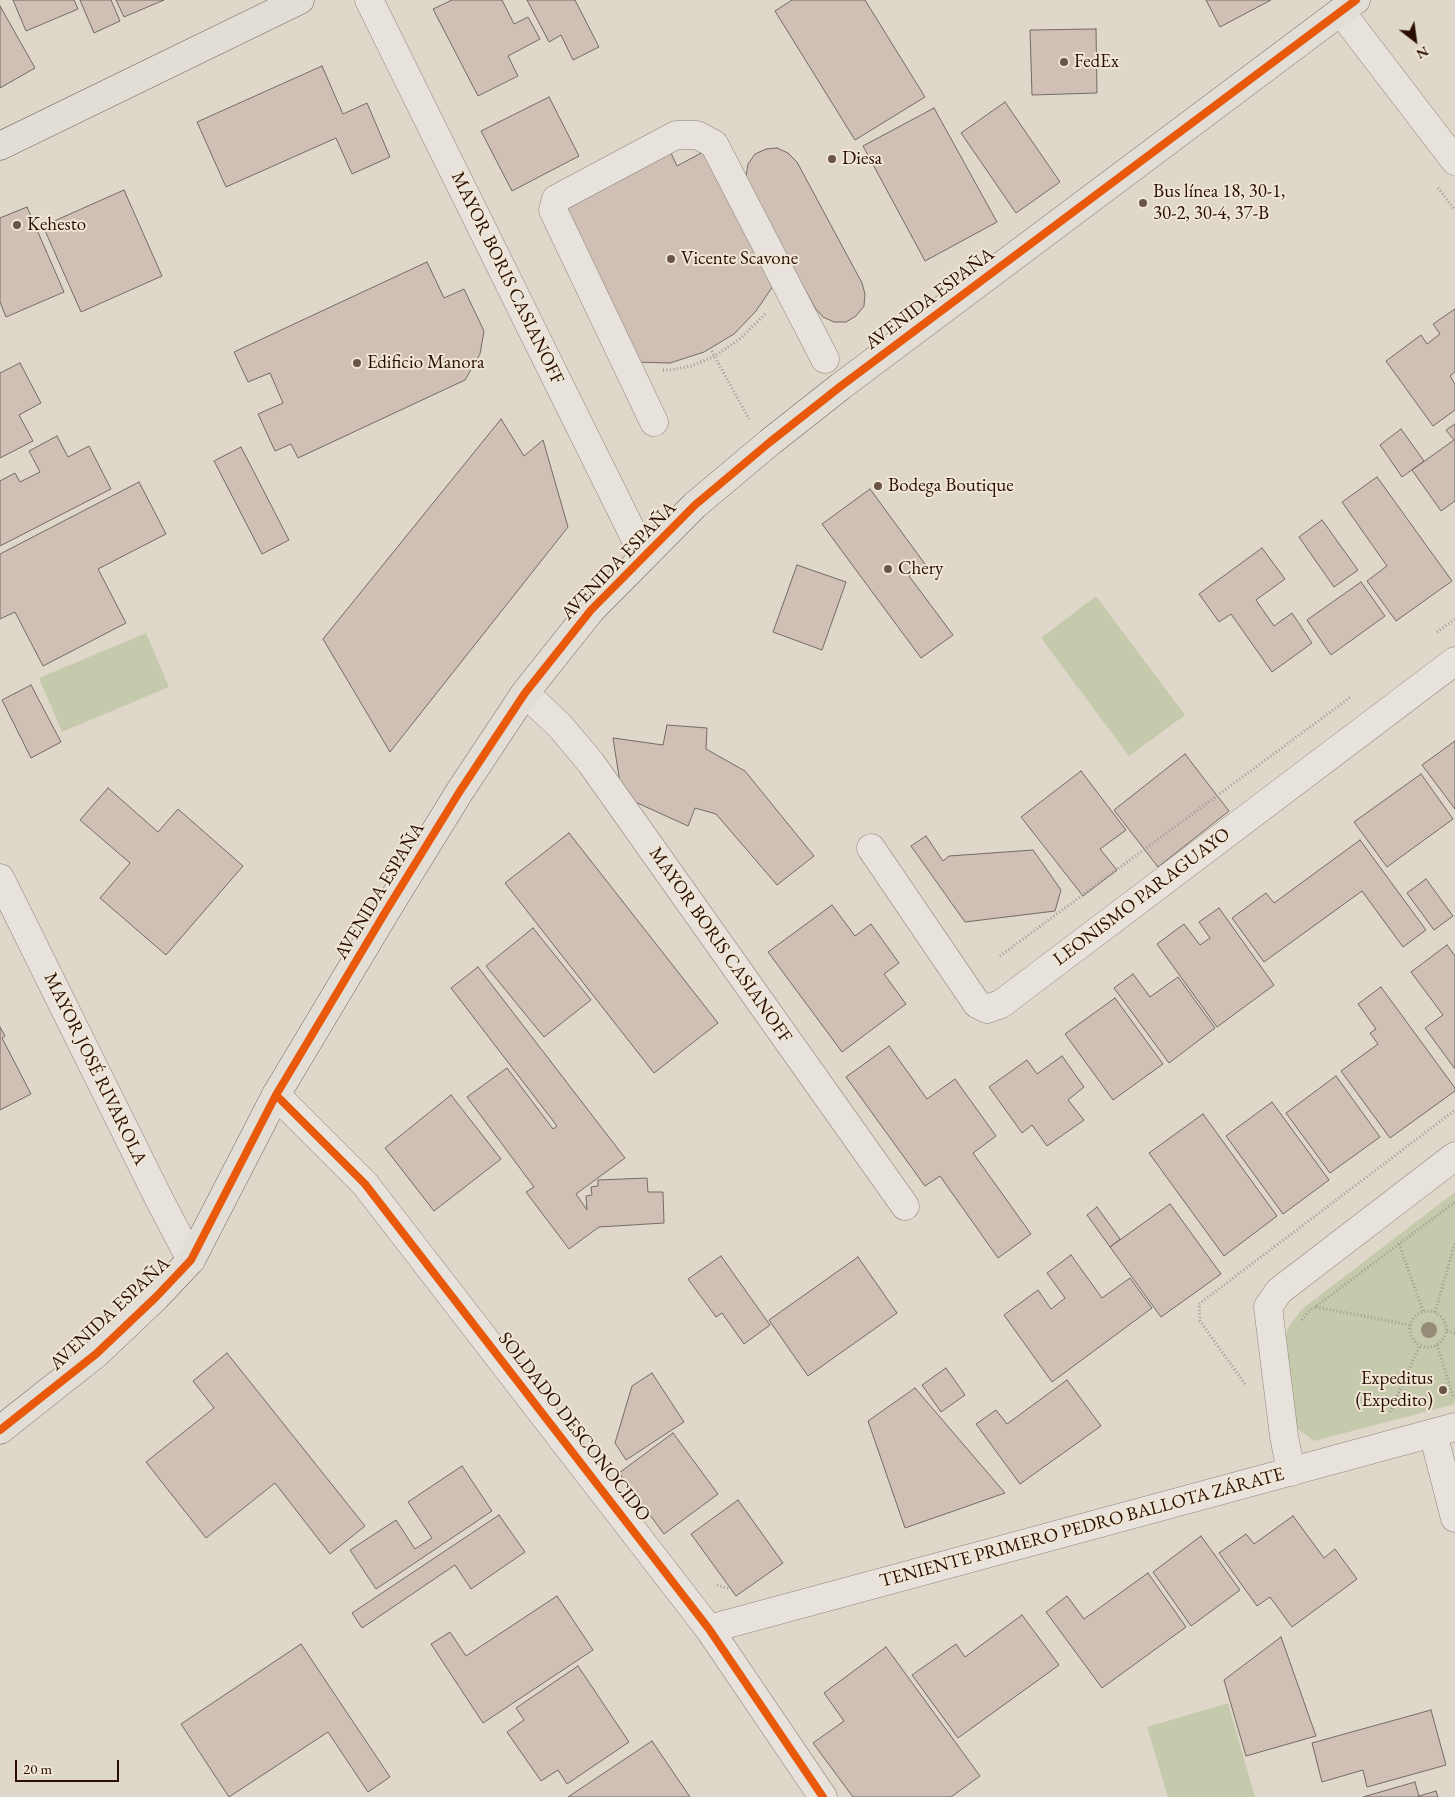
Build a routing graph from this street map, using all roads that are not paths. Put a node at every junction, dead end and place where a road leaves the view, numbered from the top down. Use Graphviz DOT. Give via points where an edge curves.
graph roads {
  1 [pos="300,0"];
  2 [pos="369,0"];
  3 [pos="1348,6"];
  4 [pos="0,146"];
  5 [pos="1455,161"];
  6 [pos="825,359"];
  7 [pos="654,422"];
  8 [pos="644,556"];
  9 [pos="1455,662"];
  10 [pos="525,693"];
  11 [pos="871,848"];
  12 [pos="0,878"];
  13 [pos="276,1095"];
  14 [pos="1455,1156"];
  15 [pos="904,1206"];
  16 [pos="191,1260"];
  17 [pos="0,1430"];
  18 [pos="1444,1430"];
  19 [pos="1291,1472"];
  20 [pos="1455,1518"];
  21 [pos="709,1629"];
  22 [pos="823,1797"];
  1 -- 4 [label="main road"];
  2 -- 8 [label="street, MAYOR BORIS CASIANOFF"];
  3 -- 5 [label="street"];
  3 -- 8 [label="main road, AVENIDA ESPAÑA" via="841,386 695,505"];
  6 -- 7 [label="street" via="714,144 697,135 676,135 556,199 553,210"];
  8 -- 10 [label="main road, AVENIDA ESPAÑA" via="591,610"];
  9 -- 11 [label="street, LEONISMO PARAGUAYO" via="1001,1004 987,1009 977,1004"];
  10 -- 13 [label="main road, AVENIDA ESPAÑA" via="455,799"];
  10 -- 15 [label="street, MAYOR BORIS CASIANOFF" via="560,726 591,763"];
  12 -- 16 [label="street, MAYOR JOSÉ RIVAROLA"];
  13 -- 16 [label="main road, AVENIDA ESPAÑA"];
  13 -- 21 [label="street, SOLDADO DESCONOCIDO" via="366,1184"];
  14 -- 19 [label="street" via="1279,1291 1268,1307"];
  16 -- 17 [label="main road, AVENIDA ESPAÑA" via="96,1354"];
  18 -- 19 [label="street, TENIENTE PRIMERO PEDRO BALLOTA ZÁRATE"];
  18 -- 20 [label="street"];
  19 -- 21 [label="street, TENIENTE PRIMERO PEDRO BALLOTA ZÁRATE"];
  21 -- 22 [label="street, SOLDADO DESCONOCIDO"];
}
